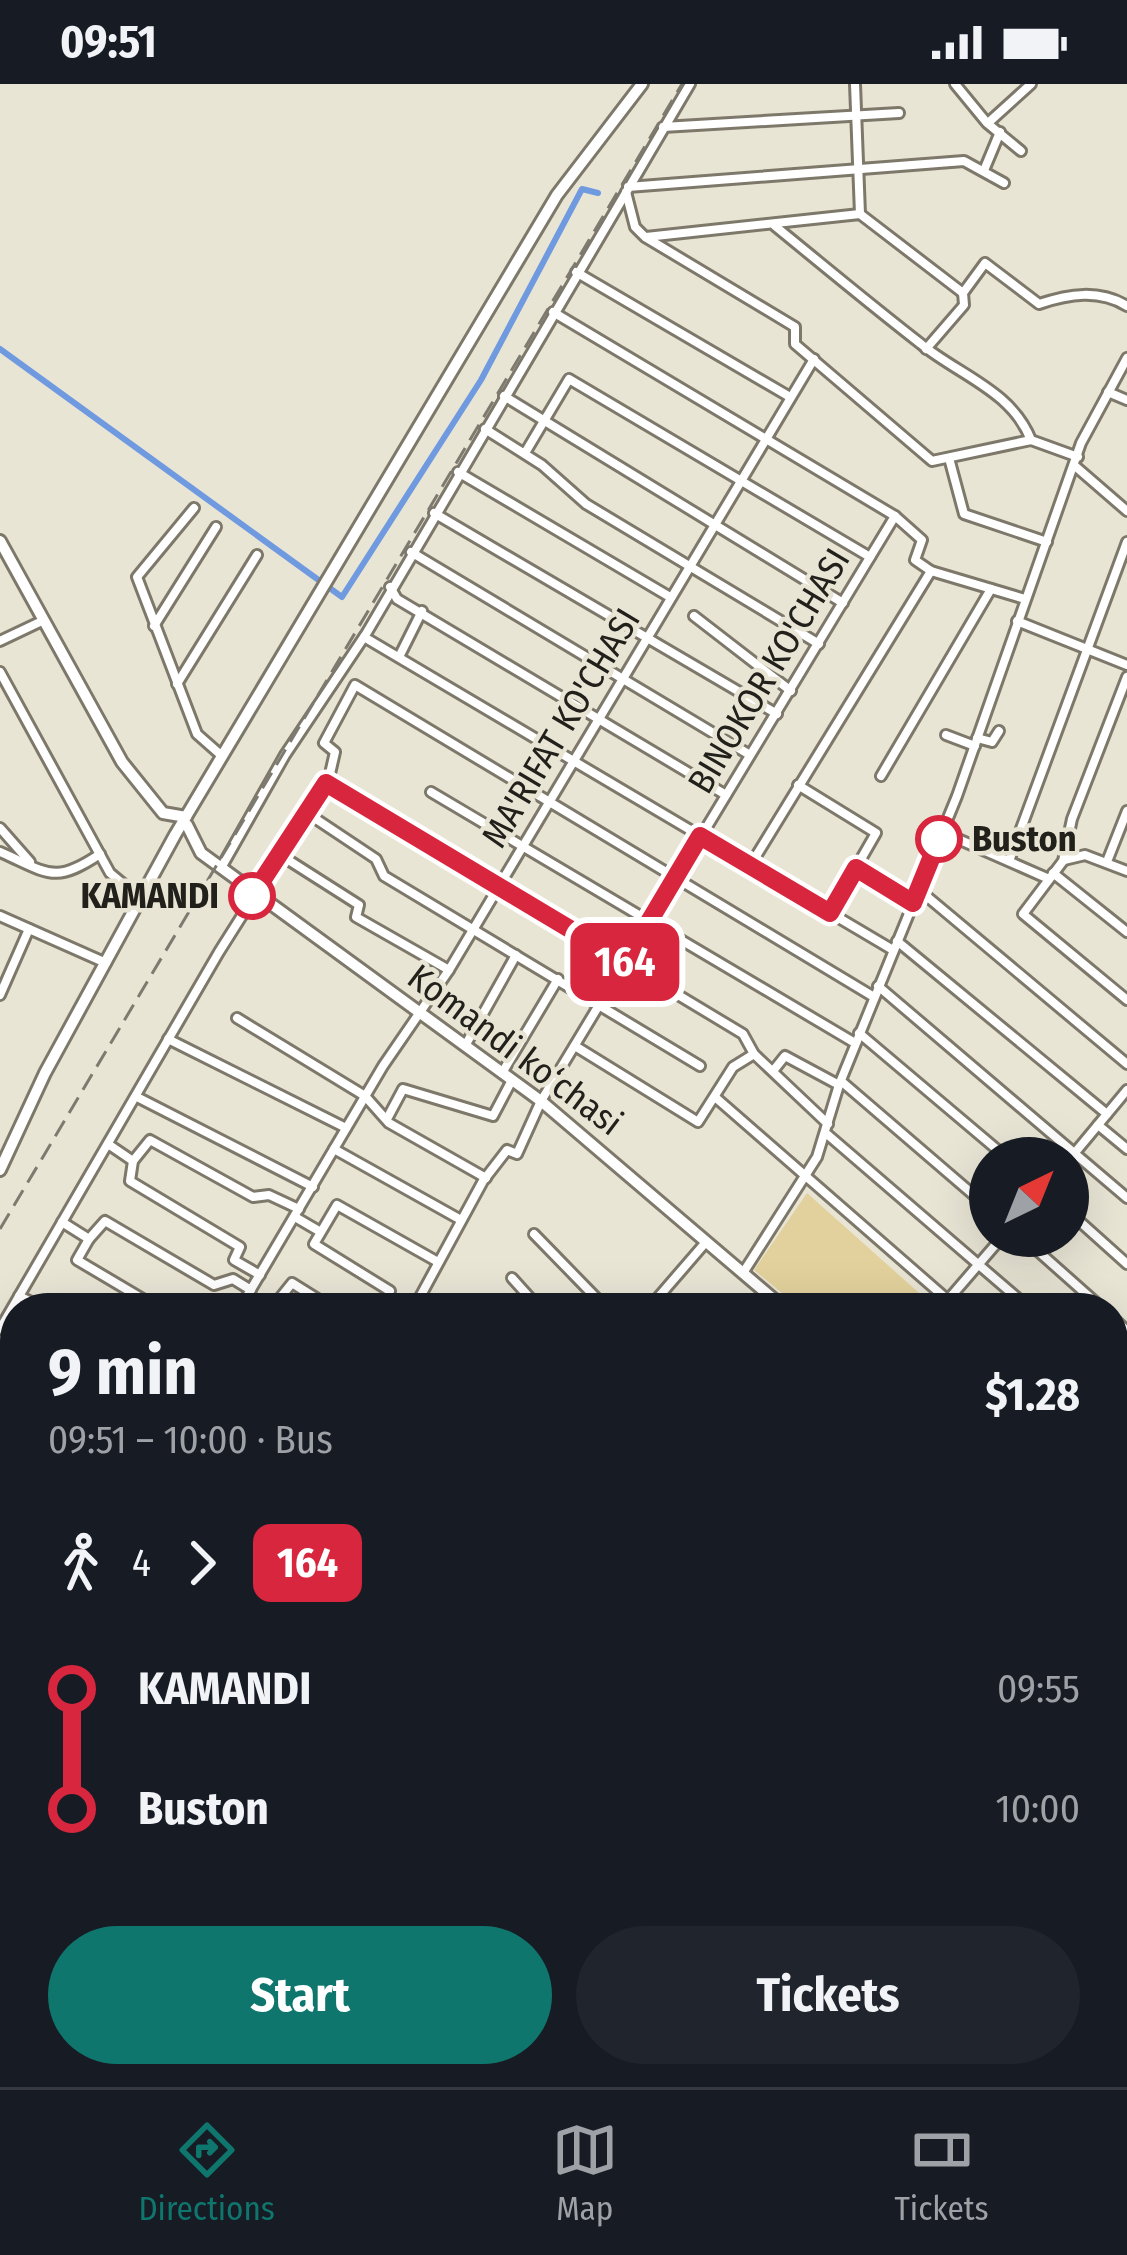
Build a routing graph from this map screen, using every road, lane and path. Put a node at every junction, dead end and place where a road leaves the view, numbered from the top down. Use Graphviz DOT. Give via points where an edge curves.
graph roads {
  1 [pos="642,84"];
  2 [pos="691,84"];
  3 [pos="855,84"];
  4 [pos="955,84"];
  5 [pos="1031,84"];
  6 [pos="899,112"];
  7 [pos="858,117"];
  8 [pos="987,123"];
  9 [pos="663,127"];
  10 [pos="1000,132"];
  11 [pos="1021,151"];
  12 [pos="858,168"];
  13 [pos="985,168"];
  14 [pos="1004,183"];
  15 [pos="626,189"];
  16 [pos="860,214"];
  17 [pos="775,226"];
  18 [pos="645,237"];
  19 [pos="577,272"];
  20 [pos="963,292"];
  21 [pos="1127,306"];
  22 [pos="553,312"];
  23 [pos="926,349"];
  24 [pos="1127,358"];
  25 [pos="814,359"];
  26 [pos="1108,392"];
  27 [pos="504,396"];
  28 [pos="790,397"];
  29 [pos="1127,400"];
  30 [pos="545,422"];
  31 [pos="485,429"];
  32 [pos="765,439"];
  33 [pos="1031,440"];
  34 [pos="525,453"];
  35 [pos="949,458"];
  36 [pos="1077,462"];
  37 [pos="458,472"];
  38 [pos="740,480"];
  39 [pos="194,508"];
  40 [pos="1127,511"];
  41 [pos="434,513"];
  42 [pos="895,516"];
  43 [pos="715,522"];
  44 [pos="216,527"];
  45 [pos="0,541"];
  46 [pos="1048,542"];
  47 [pos="1127,542"];
  48 [pos="411,552"];
  49 [pos="257,556"];
  50 [pos="870,557"];
  51 [pos="690,565"];
  52 [pos="931,571"];
  53 [pos="390,587"];
  54 [pos="992,589"];
  55 [pos="670,597"];
  56 [pos="1025,599"];
  57 [pos="843,603"];
  58 [pos="422,611"];
  59 [pos="694,616"];
  60 [pos="42,621"];
  61 [pos="1016,621"];
  62 [pos="154,626"];
  63 [pos="364,637"];
  64 [pos="646,637"];
  65 [pos="0,641"];
  66 [pos="819,644"];
  67 [pos="1085,648"];
  68 [pos="399,657"];
  69 [pos="1127,664"];
  70 [pos="0,672"];
  71 [pos="1127,677"];
  72 [pos="622,678"];
  73 [pos="177,684"];
  74 [pos="790,691"];
  75 [pos="777,715"];
  76 [pos="598,718"];
  77 [pos="998,731"];
  78 [pos="946,735"];
  79 [pos="976,742"];
  80 [pos="225,754"];
  81 [pos="751,755"];
  82 [pos="574,760"];
  83 [pos="881,776"];
  84 [pos="326,783"];
  85 [pos="798,785"];
  86 [pos="431,792"];
  87 [pos="726,795"];
  88 [pos="148,796"];
  89 [pos="549,801"];
  90 [pos="1127,812"];
  91 [pos="308,813"];
  92 [pos="186,821"];
  93 [pos="0,828"];
  94 [pos="942,832"];
  95 [pos="700,836"];
  96 [pos="523,844"];
  97 [pos="169,851"];
  98 [pos="0,852"];
  99 [pos="201,853"];
  100 [pos="100,854"];
  101 [pos="282,856"];
  102 [pos="1108,859"];
  103 [pos="1009,861"];
  104 [pos="1063,861"];
  105 [pos="750,866"];
  106 [pos="34,868"];
  107 [pos="221,868"];
  108 [pos="856,868"];
  109 [pos="1127,871"];
  110 [pos="1051,876"];
  111 [pos="675,880"];
  112 [pos="498,887"];
  113 [pos="918,889"];
  114 [pos="256,891"];
  115 [pos="140,898"];
  116 [pos="913,903"];
  117 [pos="830,913"];
  118 [pos="0,916"];
  119 [pos="650,921"];
  120 [pos="29,928"];
  121 [pos="474,928"];
  122 [pos="1127,932"];
  123 [pos="895,945"];
  124 [pos="516,955"];
  125 [pos="625,962"];
  126 [pos="106,963"];
  127 [pos="449,970"];
  128 [pos="4,975"];
  129 [pos="558,979"];
  130 [pos="878,986"];
  131 [pos="0,995"];
  132 [pos="874,998"];
  133 [pos="1127,1000"];
  134 [pos="600,1004"];
  135 [pos="419,1015"];
  136 [pos="237,1018"];
  137 [pos="857,1038"];
  138 [pos="168,1039"];
  139 [pos="575,1046"];
  140 [pos="464,1048"];
  141 [pos="754,1054"];
  142 [pos="1127,1064"];
  143 [pos="700,1066"];
  144 [pos="772,1071"];
  145 [pos="507,1077"];
  146 [pos="44,1079"];
  147 [pos="840,1083"];
  148 [pos="1127,1090"];
  149 [pos="365,1096"];
  150 [pos="137,1097"];
  151 [pos="715,1097"];
  152 [pos="541,1101"];
  153 [pos="1107,1114"];
  154 [pos="388,1117"];
  155 [pos="1099,1125"];
  156 [pos="346,1127"];
  157 [pos="828,1129"];
  158 [pos="981,1137"];
  159 [pos="1049,1137"];
  160 [pos="1089,1137"];
  161 [pos="108,1144"];
  162 [pos="334,1148"];
  163 [pos="1127,1150"];
  164 [pos="133,1161"];
  165 [pos="0,1170"];
  166 [pos="1089,1170"];
  167 [pos="805,1174"];
  168 [pos="486,1178"];
  169 [pos="313,1187"];
  170 [pos="969,1191"];
  171 [pos="1127,1198"];
  172 [pos="297,1213"];
  173 [pos="461,1220"];
  174 [pos="62,1222"];
  175 [pos="1089,1229"];
  176 [pos="319,1231"];
  177 [pos="534,1234"];
  178 [pos="89,1239"];
  179 [pos="706,1242"];
  180 [pos="985,1257"];
  181 [pos="1045,1257"];
  182 [pos="438,1262"];
  183 [pos="979,1264"];
  184 [pos="1127,1264"];
  185 [pos="743,1273"];
  186 [pos="260,1275"];
  187 [pos="512,1278"];
  188 [pos="21,1293"];
  189 [pos="133,1293"];
  190 [pos="249,1293"];
  191 [pos="283,1293"];
  192 [pos="308,1293"];
  193 [pos="389,1293"];
  194 [pos="422,1293"];
  195 [pos="526,1293"];
  196 [pos="591,1293"];
  197 [pos="662,1293"];
  198 [pos="766,1293"];
  199 [pos="932,1293"];
  200 [pos="954,1293"];
  201 [pos="1012,1293"];
  202 [pos="1085,1293"];
  1 -- 80 [label="main road" via="557,195"];
  2 -- 9 [label="street"];
  3 -- 7 [label="street"];
  4 -- 8 [label="street"];
  5 -- 8 [label="street"];
  6 -- 7 [label="street"];
  7 -- 9 [label="street"];
  7 -- 12 [label="street"];
  8 -- 10 [label="street"];
  9 -- 15 [label="street"];
  10 -- 11 [label="street"];
  10 -- 13 [label="street"];
  12 -- 13 [label="street" via="964,160"];
  12 -- 15 [label="street"];
  12 -- 16 [label="street"];
  13 -- 14 [label="street"];
  15 -- 18 [label="street"];
  15 -- 19 [label="street"];
  16 -- 17 [label="street"];
  16 -- 20 [label="street"];
  17 -- 18 [label="street"];
  17 -- 23 [label="street"];
  18 -- 25 [label="street" via="794,327 795,344"];
  19 -- 22 [label="street"];
  19 -- 28 [label="street"];
  20 -- 21 [label="street" via="985,263 1040,304 1071,293"];
  20 -- 23 [label="street" via="964,305"];
  22 -- 27 [label="street"];
  22 -- 32 [label="street"];
  23 -- 33 [label="street" via="980,380"];
  24 -- 26 [label="street"];
  25 -- 28 [label="street, MA'RIFAT KO'CHASI"];
  25 -- 35 [label="street" via="932,461"];
  26 -- 29 [label="street"];
  26 -- 36 [label="street"];
  27 -- 30 [label="street"];
  27 -- 31 [label="street"];
  28 -- 32 [label="street, MA'RIFAT KO'CHASI"];
  30 -- 34 [label="street"];
  30 -- 38 [label="street" via="569,379"];
  30 -- 43 [label="street"];
  31 -- 34 [label="street"];
  31 -- 37 [label="street"];
  32 -- 38 [label="street, MA'RIFAT KO'CHASI"];
  32 -- 42 [label="street"];
  33 -- 35 [label="street"];
  33 -- 36 [label="street"];
  34 -- 51 [label="street" via="586,504"];
  35 -- 46 [label="street" via="964,514"];
  36 -- 40 [label="street"];
  36 -- 46 [label="street"];
  37 -- 41 [label="street"];
  37 -- 55 [label="street"];
  38 -- 43 [label="street, MA'RIFAT KO'CHASI"];
  38 -- 50 [label="street"];
  39 -- 62 [label="street" via="137,571"];
  41 -- 48 [label="street"];
  41 -- 64 [label="street"];
  42 -- 50 [label="street, BINOKOR KO'CHASI"];
  42 -- 52 [label="street" via="917,531 916,560"];
  43 -- 51 [label="street, MA'RIFAT KO'CHASI"];
  43 -- 57 [label="street"];
  44 -- 62 [label="street"];
  45 -- 60 [label="main road"];
  46 -- 56 [label="street"];
  47 -- 67 [label="street"];
  48 -- 53 [label="street"];
  48 -- 72 [label="street"];
  49 -- 73 [label="street"];
  50 -- 57 [label="street, BINOKOR KO'CHASI"];
  51 -- 55 [label="street, MA'RIFAT KO'CHASI"];
  51 -- 66 [label="street"];
  52 -- 54 [label="street"];
  52 -- 85 [label="street"];
  53 -- 58 [label="street"];
  53 -- 63 [label="street"];
  54 -- 56 [label="street"];
  54 -- 83 [label="street"];
  55 -- 64 [label="street, MA'RIFAT KO'CHASI"];
  56 -- 61 [label="street"];
  57 -- 66 [label="street, BINOKOR KO'CHASI"];
  58 -- 68 [label="street"];
  58 -- 76 [label="street"];
  59 -- 74 [label="street"];
  60 -- 65 [label="street"];
  60 -- 88 [label="main road"];
  61 -- 67 [label="street"];
  61 -- 79 [label="street"];
  62 -- 73 [label="street"];
  63 -- 68 [label="street"];
  63 -- 107 [label="street"];
  64 -- 72 [label="street, MA'RIFAT KO'CHASI"];
  64 -- 75 [label="street"];
  66 -- 74 [label="street, BINOKOR KO'CHASI"];
  67 -- 69 [label="street"];
  67 -- 103 [label="street"];
  68 -- 82 [label="street"];
  70 -- 100 [label="street"];
  71 -- 104 [label="street"];
  72 -- 76 [label="street, MA'RIFAT KO'CHASI"];
  72 -- 81 [label="street"];
  73 -- 80 [label="street" via="197,734"];
  74 -- 75 [label="street, BINOKOR KO'CHASI"];
  75 -- 81 [label="street, BINOKOR KO'CHASI"];
  76 -- 82 [label="street, MA'RIFAT KO'CHASI"];
  76 -- 87 [label="street"];
  77 -- 79 [label="street" via="992,742"];
  78 -- 79 [label="street"];
  79 -- 94 [label="street"];
  80 -- 92 [label="main road"];
  81 -- 87 [label="street, BINOKOR KO'CHASI"];
  82 -- 89 [label="street, MA'RIFAT KO'CHASI"];
  82 -- 95 [label="street"];
  84 -- 89 [label="street" via="335,752 324,743 355,685"];
  84 -- 91 [label="street"];
  84 -- 112 [label="street"];
  85 -- 105 [label="street"];
  85 -- 108 [label="street" via="876,833"];
  86 -- 96 [label="street"];
  87 -- 95 [label="street, BINOKOR KO'CHASI"];
  88 -- 92 [label="main road"];
  88 -- 97 [label="main road" via="164,821"];
  89 -- 96 [label="street, MA'RIFAT KO'CHASI"];
  89 -- 111 [label="street"];
  90 -- 102 [label="street"];
  91 -- 101 [label="street"];
  91 -- 121 [label="street" via="376,859 384,877"];
  92 -- 97 [label="main road"];
  92 -- 99 [label="main road, Komandi ko‘chasi"];
  93 -- 106 [label="street"];
  94 -- 103 [label="street"];
  94 -- 113 [label="street"];
  95 -- 105 [label="street"];
  95 -- 111 [label="street, BINOKOR KO'CHASI"];
  96 -- 112 [label="street, MA'RIFAT KO'CHASI"];
  96 -- 119 [label="street"];
  97 -- 99 [label="main road"];
  97 -- 115 [label="main road"];
  97 -- 146 [label="main road"];
  98 -- 106 [label="street"];
  99 -- 107 [label="main road, Komandi ko‘chasi"];
  100 -- 106 [label="street" via="68,876"];
  100 -- 115 [label="street"];
  101 -- 114 [label="street"];
  101 -- 127 [label="street" via="359,904 356,917"];
  102 -- 104 [label="street" via="1074,853"];
  102 -- 109 [label="street"];
  103 -- 110 [label="street"];
  104 -- 110 [label="street"];
  105 -- 117 [label="street"];
  107 -- 114 [label="main road, Komandi ko‘chasi"];
  108 -- 116 [label="street"];
  108 -- 117 [label="street"];
  110 -- 122 [label="street"];
  110 -- 133 [label="street" via="1023,914"];
  111 -- 119 [label="street, BINOKOR KO'CHASI"];
  111 -- 132 [label="street"];
  112 -- 121 [label="street, MA'RIFAT KO'CHASI"];
  112 -- 125 [label="street"];
  113 -- 116 [label="street"];
  113 -- 142 [label="street"];
  114 -- 135 [label="main road, Komandi ko‘chasi"];
  114 -- 138 [label="street"];
  115 -- 126 [label="main road"];
  116 -- 123 [label="street"];
  117 -- 123 [label="street"];
  118 -- 120 [label="street"];
  119 -- 125 [label="street, BINOKOR KO'CHASI"];
  119 -- 137 [label="street"];
  120 -- 126 [label="street"];
  120 -- 128 [label="street"];
  121 -- 124 [label="street"];
  121 -- 127 [label="street, MA'RIFAT KO'CHASI"];
  123 -- 130 [label="street"];
  123 -- 153 [label="street"];
  124 -- 129 [label="street"];
  124 -- 140 [label="street"];
  125 -- 134 [label="street, BINOKOR KO'CHASI"];
  125 -- 141 [label="street" via="743,1034"];
  126 -- 146 [label="main road"];
  127 -- 135 [label="street, MA'RIFAT KO'CHASI"];
  128 -- 131 [label="street"];
  129 -- 134 [label="street"];
  129 -- 145 [label="street"];
  130 -- 132 [label="street"];
  130 -- 159 [label="street"];
  132 -- 137 [label="street"];
  134 -- 139 [label="street, BINOKOR KO'CHASI"];
  134 -- 143 [label="street"];
  135 -- 140 [label="main road, Komandi ko‘chasi"];
  135 -- 149 [label="street, MA'RIFAT KO'CHASI"];
  136 -- 149 [label="street"];
  137 -- 147 [label="street"];
  137 -- 158 [label="street"];
  138 -- 150 [label="street"];
  138 -- 156 [label="street"];
  139 -- 151 [label="street" via="698,1122"];
  139 -- 152 [label="street, BINOKOR KO'CHASI"];
  140 -- 145 [label="main road, Komandi ko‘chasi"];
  141 -- 144 [label="street"];
  141 -- 151 [label="street" via="733,1066"];
  144 -- 147 [label="street" via="785,1056"];
  144 -- 157 [label="street"];
  145 -- 152 [label="main road, Komandi ko‘chasi"];
  145 -- 154 [label="street" via="493,1115 403,1089"];
  146 -- 165 [label="main road"];
  147 -- 157 [label="street"];
  147 -- 170 [label="street"];
  148 -- 153 [label="street"];
  149 -- 154 [label="street"];
  149 -- 156 [label="street, MA'RIFAT KO'CHASI"];
  150 -- 161 [label="street"];
  150 -- 169 [label="street"];
  151 -- 167 [label="street"];
  152 -- 168 [label="street, BINOKOR KO'CHASI" via="517,1154 504,1152"];
  152 -- 179 [label="main road, Komandi ko‘chasi"];
  153 -- 155 [label="street"];
  154 -- 168 [label="street"];
  155 -- 160 [label="street"];
  155 -- 163 [label="street"];
  156 -- 162 [label="street, MA'RIFAT KO'CHASI"];
  157 -- 167 [label="street"];
  157 -- 183 [label="street"];
  161 -- 164 [label="street"];
  161 -- 174 [label="street"];
  162 -- 169 [label="street, MA'RIFAT KO'CHASI"];
  162 -- 173 [label="street"];
  164 -- 172 [label="street" via="150,1140"];
  164 -- 186 [label="street" via="130,1181 241,1247 235,1260"];
  166 -- 171 [label="street"];
  167 -- 185 [label="street"];
  167 -- 199 [label="street"];
  168 -- 173 [label="street"];
  169 -- 172 [label="street, MA'RIFAT KO'CHASI"];
  172 -- 176 [label="street"];
  172 -- 186 [label="street, MA'RIFAT KO'CHASI"];
  173 -- 182 [label="street"];
  174 -- 178 [label="street"];
  174 -- 188 [label="street"];
  175 -- 184 [label="street"];
  176 -- 182 [label="street" via="337,1205"];
  176 -- 193 [label="street" via="314,1244"];
  177 -- 196 [label="street"];
  178 -- 189 [label="street" via="77,1259"];
  178 -- 190 [label="street" via="105,1221 214,1285 232,1279"];
  179 -- 185 [label="main road, Komandi ko‘chasi"];
  179 -- 197 [label="street"];
  180 -- 183 [label="street"];
  181 -- 202 [label="street"];
  182 -- 194 [label="street"];
  183 -- 200 [label="street"];
  183 -- 201 [label="street"];
  185 -- 198 [label="main road, Komandi ko‘chasi"];
  186 -- 190 [label="street, MA'RIFAT KO'CHASI"];
  187 -- 195 [label="street"];
  191 -- 192 [label="street" via="292,1283"];
}
